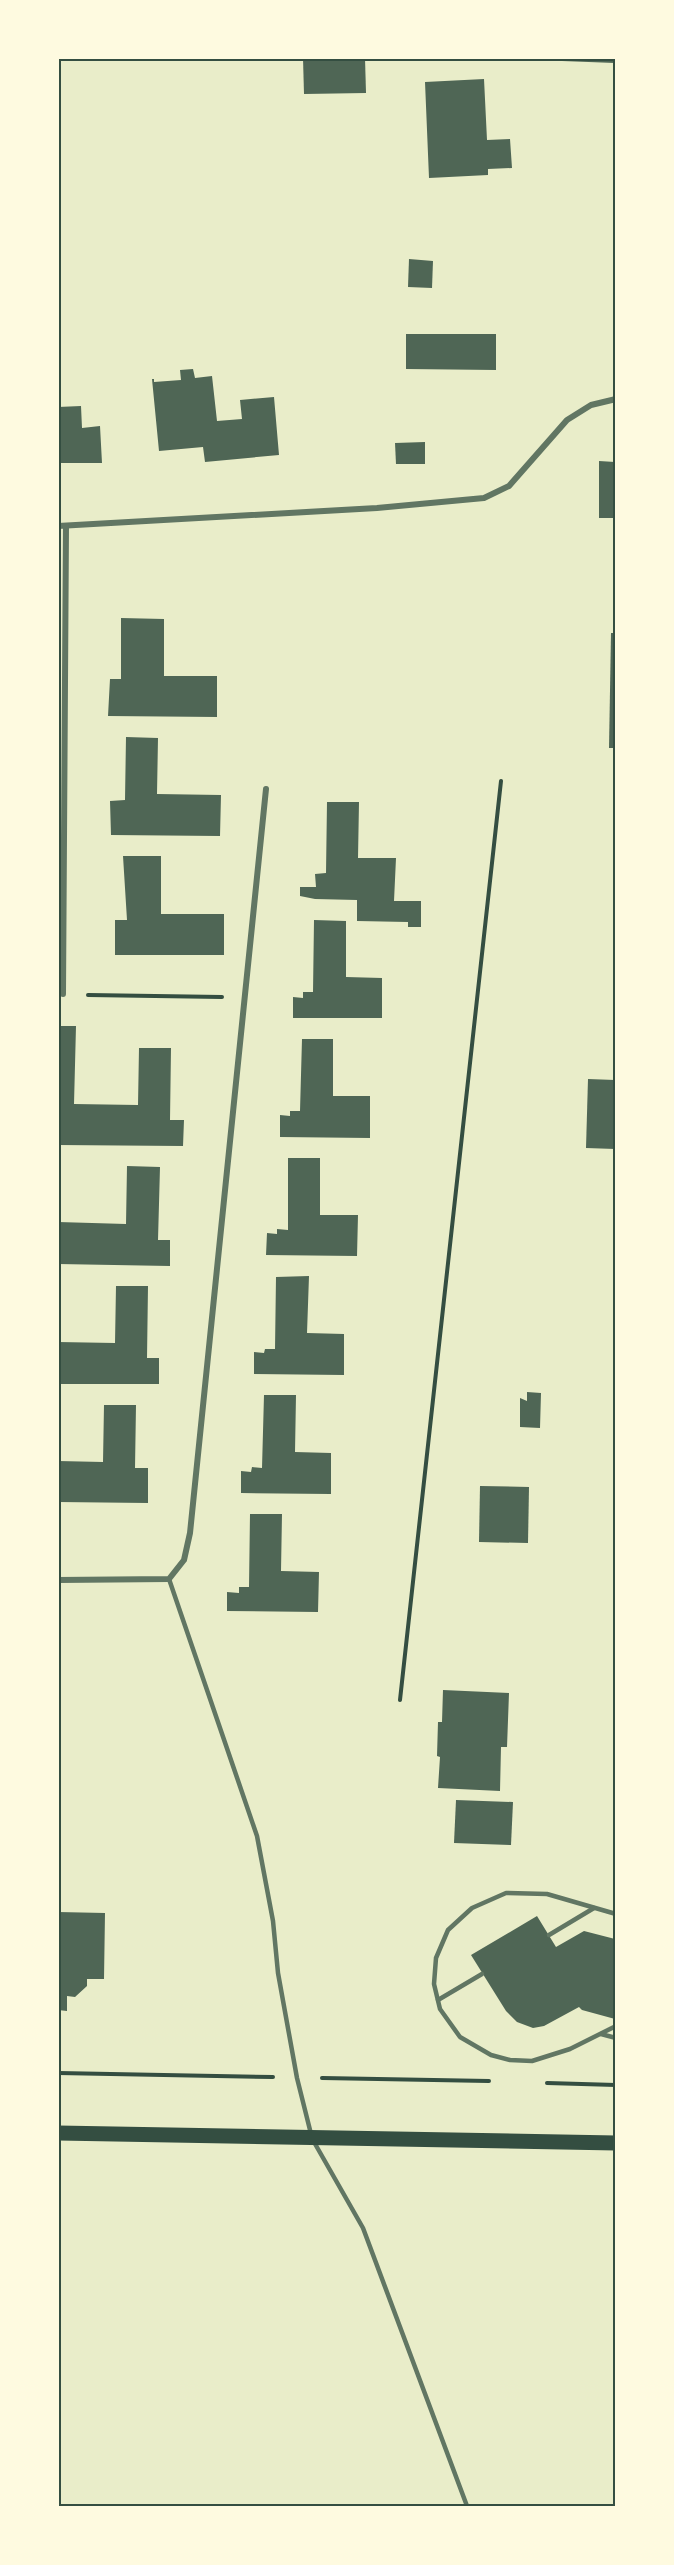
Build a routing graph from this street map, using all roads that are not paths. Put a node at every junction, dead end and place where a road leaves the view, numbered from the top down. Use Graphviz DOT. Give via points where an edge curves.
graph roads {
  1 [pos="615,399"];
  2 [pos="62,526"];
  3 [pos="266,789"];
  4 [pos="63,994"];
  5 [pos="169,1579"];
  6 [pos="58,1580"];
  7 [pos="594,1908"];
  8 [pos="615,1914"];
  9 [pos="549,1935"];
  10 [pos="482,1974"];
  11 [pos="438,2000"];
  12 [pos="615,2026"];
  13 [pos="601,2034"];
  14 [pos="615,2038"];
  15 [pos="58,2133"];
  16 [pos="312,2138"];
  17 [pos="615,2143"];
  18 [pos="467,2506"];
  1 -- 2 [label="street" via="591,405 567,420 509,486 484,498"];
  2 -- 4 [label="street"];
  3 -- 5 [label="street" via="190,1533 184,1560"];
  5 -- 6 [label="street"];
  5 -- 16 [label="lane" via="257,1836 297,2078"];
  7 -- 8 [label="lane"];
  7 -- 9 [label="lane"];
  7 -- 11 [label="lane" via="547,1894 507,1893 472,1908 448,1930 436,1958 434,1984"];
  10 -- 11 [label="lane"];
  11 -- 13 [label="lane" via="460,2037 491,2055 510,2060 532,2061"];
  12 -- 13 [label="lane"];
  13 -- 14 [label="lane"];
  15 -- 16 [label="main road"];
  16 -- 17 [label="main road"];
  16 -- 18 [label="lane" via="363,2228"];
}
